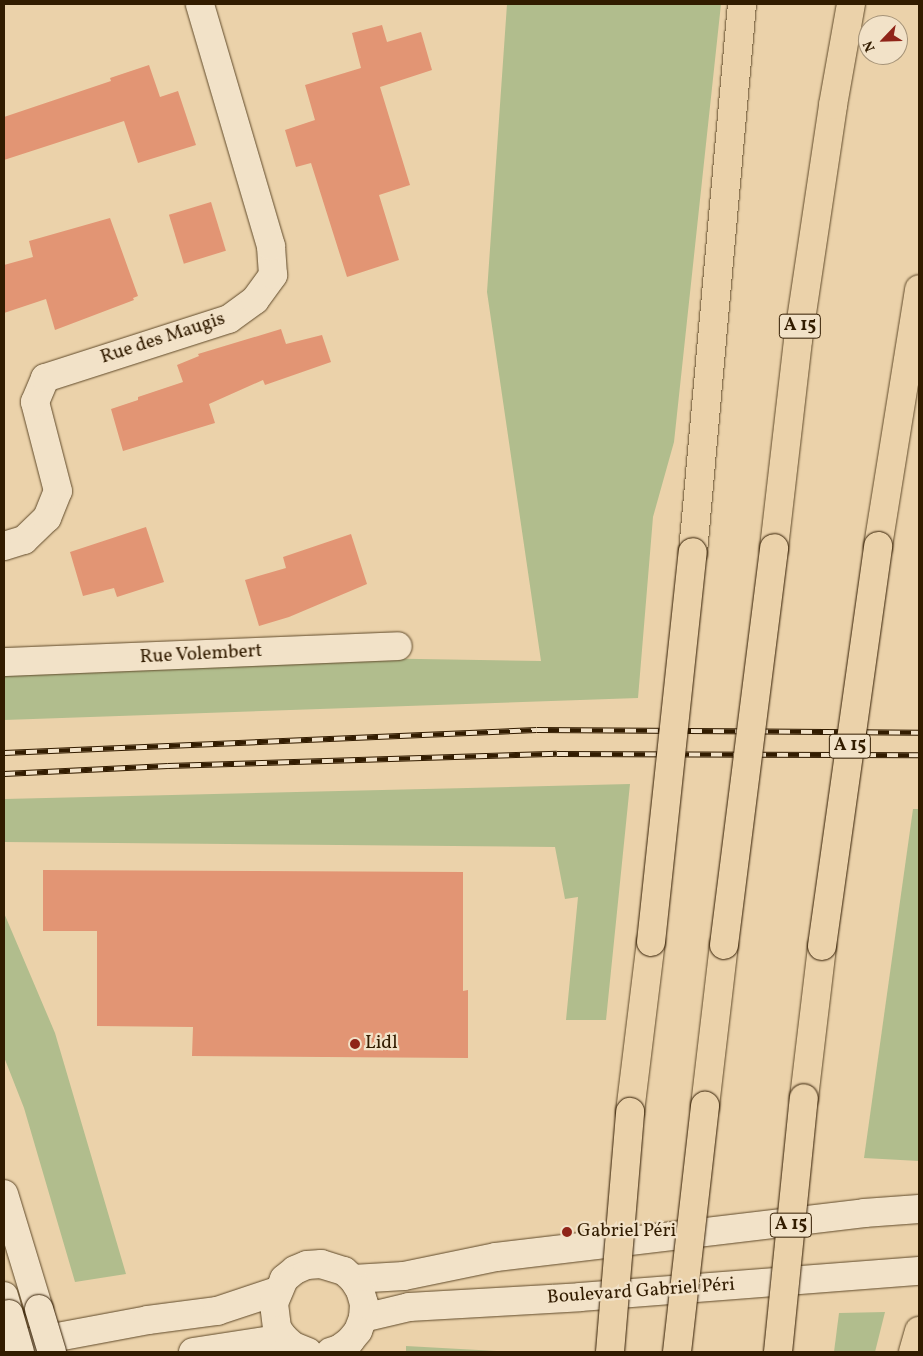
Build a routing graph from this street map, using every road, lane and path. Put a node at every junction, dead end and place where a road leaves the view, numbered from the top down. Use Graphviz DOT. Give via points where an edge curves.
graph roads {
  1 [pos="200,4"];
  2 [pos="742,4"];
  3 [pos="851,4"];
  4 [pos="919,289"];
  5 [pos="4,546"];
  6 [pos="398,646"];
  7 [pos="4,662"];
  8 [pos="4,1194"];
  9 [pos="919,1209"];
  10 [pos="919,1271"];
  11 [pos="353,1279"];
  12 [pos="277,1291"];
  13 [pos="6,1305"];
  14 [pos="363,1318"];
  15 [pos="919,1331"];
  16 [pos="284,1338"];
  17 [pos="4,1347"];
  18 [pos="20,1352"];
  19 [pos="52,1352"];
  20 [pos="193,1352"];
  21 [pos="308,1352"];
  22 [pos="330,1352"];
  23 [pos="610,1352"];
  24 [pos="678,1352"];
  25 [pos="778,1352"];
  26 [pos="912,1352"];
  1 -- 5 [label="main road, Rue des Maugis" via="271,246 273,275 255,300 229,319 45,378 35,402 58,492 47,518 24,540"];
  2 -- 23 [label="highway, bridge" via="693,552 630,1112"];
  3 -- 24 [label="highway, A 15, bridge" via="832,104 798,340"];
  4 -- 25 [label="highway, A 15, bridge" via="878,546 822,946"];
  6 -- 7 [label="main road, Rue Volembert"];
  8 -- 19 [label="main road, bridge"];
  9 -- 11 [label="main road" via="864,1212 505,1256 404,1276"];
  10 -- 14 [label="main road, Boulevard Gabriel Péri" via="409,1307"];
  11 -- 12 [label="main road" via="333,1266 307,1265 284,1279"];
  11 -- 14 [label="main road" via="364,1304"];
  12 -- 16 [label="main road" via="274,1315"];
  12 -- 17 [label="main road" via="217,1311 148,1320"];
  13 -- 18 [label="main road, bridge"];
  14 -- 22 [label="main road" via="350,1341"];
  15 -- 26 [label="highway"];
  16 -- 20 [label="main road"];
  16 -- 21 [label="main road"];
}
